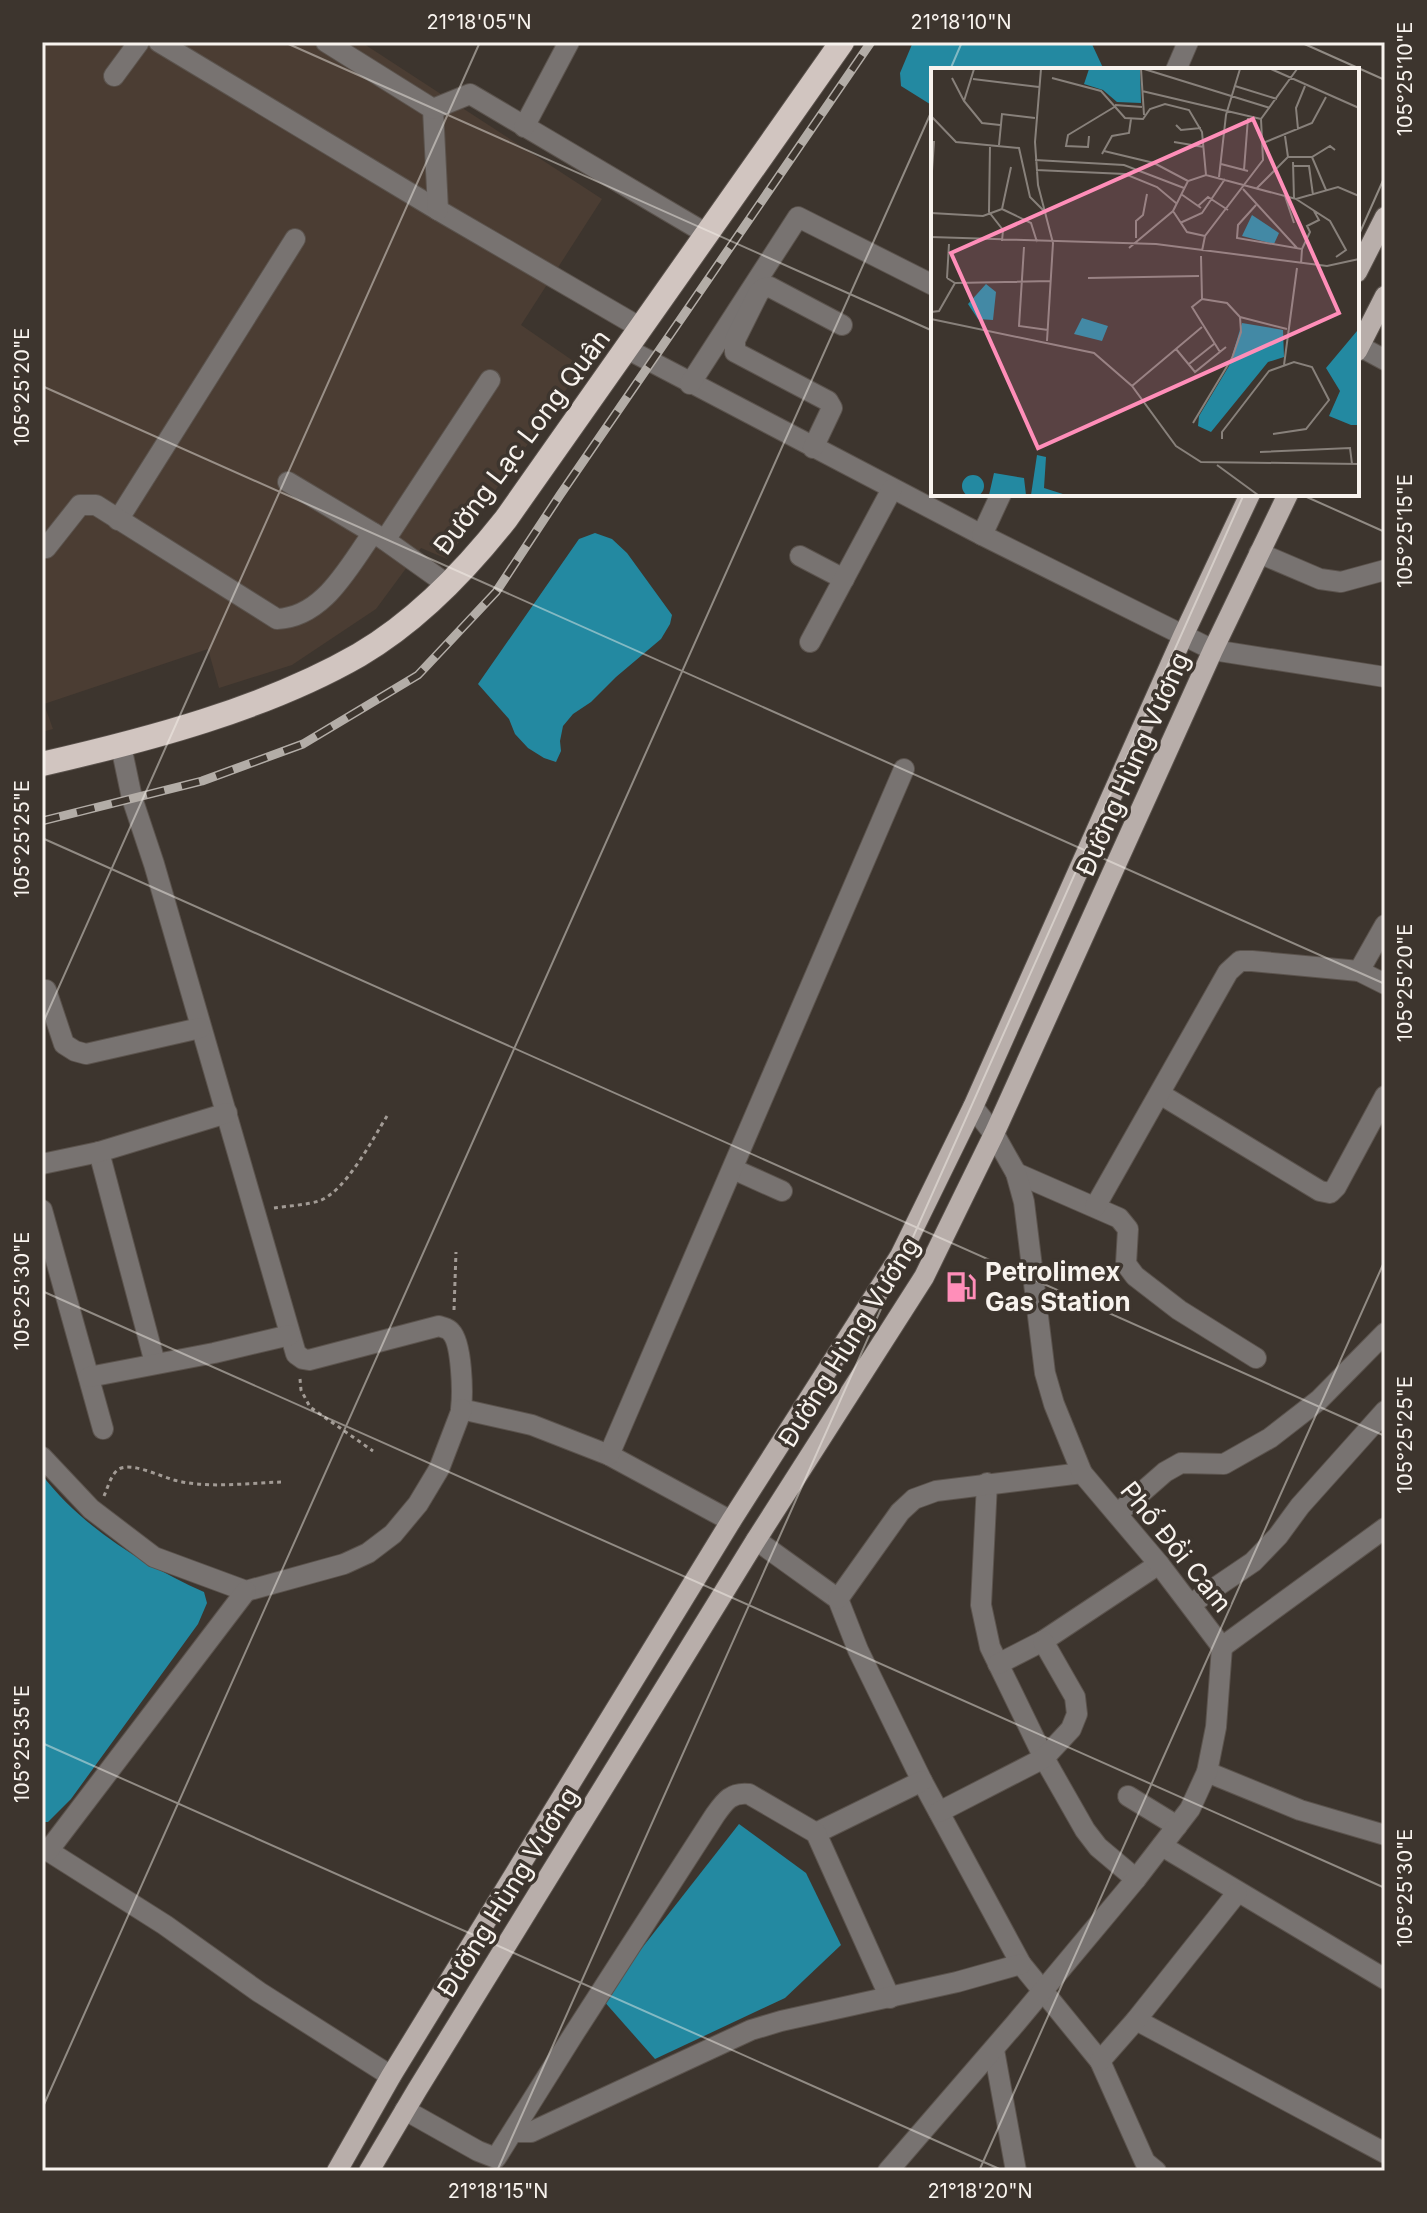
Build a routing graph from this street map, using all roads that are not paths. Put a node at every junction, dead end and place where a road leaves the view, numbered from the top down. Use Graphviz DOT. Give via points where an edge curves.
graph roads {
  1 [pos="139,42"];
  2 [pos="159,42"];
  3 [pos="326,42"];
  4 [pos="569,42"];
  5 [pos="842,42"];
  6 [pos="1188,42"];
  7 [pos="1177,68"];
  8 [pos="114,76"];
  9 [pos="433,109"];
  10 [pos="524,127"];
  11 [pos="438,210"];
  12 [pos="1385,217"];
  13 [pos="707,234"];
  14 [pos="295,239"];
  15 [pos="1359,268"];
  16 [pos="931,284"];
  17 [pos="1385,296"];
  18 [pos="842,325"];
  19 [pos="641,328"];
  20 [pos="1359,346"];
  21 [pos="1359,348"];
  22 [pos="627,349"];
  23 [pos="1385,360"];
  24 [pos="490,380"];
  25 [pos="690,384"];
  26 [pos="813,448"];
  27 [pos="288,482"];
  28 [pos="892,489"];
  29 [pos="1000,496"];
  30 [pos="1249,496"];
  31 [pos="1287,496"];
  32 [pos="118,520"];
  33 [pos="982,535"];
  34 [pos="379,536"];
  35 [pos="46,548"];
  36 [pos="1259,553"];
  37 [pos="800,556"];
  38 [pos="1385,570"];
  39 [pos="844,579"];
  40 [pos="448,585"];
  41 [pos="1183,636"];
  42 [pos="810,642"];
  43 [pos="1213,650"];
  44 [pos="1385,677"];
  45 [pos="121,746"];
  46 [pos="42,764"];
  47 [pos="904,769"];
  48 [pos="1385,925"];
  49 [pos="1359,971"];
  50 [pos="1385,984"];
  51 [pos="46,990"];
  52 [pos="200,1028"];
  53 [pos="1160,1094"];
  54 [pos="1385,1096"];
  55 [pos="973,1107"];
  56 [pos="227,1113"];
  57 [pos="994,1134"];
  58 [pos="99,1152"];
  59 [pos="42,1164"];
  60 [pos="733,1169"];
  61 [pos="1016,1173"];
  62 [pos="782,1191"];
  63 [pos="1095,1207"];
  64 [pos="42,1210"];
  65 [pos="1385,1333"];
  66 [pos="290,1335"];
  67 [pos="1256,1358"];
  68 [pos="155,1363"];
  69 [pos="89,1377"];
  70 [pos="462,1409"];
  71 [pos="1385,1411"];
  72 [pos="103,1429"];
  73 [pos="609,1455"];
  74 [pos="42,1457"];
  75 [pos="1082,1473"];
  76 [pos="987,1483"];
  77 [pos="1117,1514"];
  78 [pos="731,1521"];
  79 [pos="1385,1528"];
  80 [pos="756,1540"];
  81 [pos="1159,1564"];
  82 [pos="246,1591"];
  83 [pos="838,1599"];
  84 [pos="1191,1604"];
  85 [pos="1043,1641"];
  86 [pos="1222,1647"];
  87 [pos="998,1664"];
  88 [pos="1044,1758"];
  89 [pos="1207,1772"];
  90 [pos="922,1781"];
  91 [pos="1128,1796"];
  92 [pos="559,1802"];
  93 [pos="939,1812"];
  94 [pos="585,1818"];
  95 [pos="1177,1826"];
  96 [pos="816,1833"];
  97 [pos="1385,1835"];
  98 [pos="1162,1846"];
  99 [pos="45,1849"];
  100 [pos="1136,1879"];
  101 [pos="1237,1893"];
  102 [pos="1021,1964"];
  103 [pos="1385,1979"];
  104 [pos="1041,1991"];
  105 [pos="890,1998"];
  106 [pos="1136,2020"];
  107 [pos="994,2050"];
  108 [pos="1100,2061"];
  109 [pos="391,2076"];
  110 [pos="405,2110"];
  111 [pos="514,2132"];
  112 [pos="1385,2153"];
  113 [pos="501,2165"];
  114 [pos="337,2171"];
  115 [pos="369,2171"];
  116 [pos="888,2171"];
  117 [pos="1016,2171"];
  118 [pos="1156,2171"];
  1 -- 8 [label="street"];
  2 -- 11 [label="street"];
  3 -- 9 [label="street"];
  4 -- 10 [label="street"];
  5 -- 13 [label="highway, Đường Lạc Long Quân"];
  6 -- 7 [label="street"];
  9 -- 10 [label="street" via="470,94"];
  9 -- 11 [label="street"];
  10 -- 13 [label="street"];
  11 -- 19 [label="street"];
  12 -- 15 [label="main road"];
  13 -- 19 [label="highway, Đường Lạc Long Quân"];
  14 -- 32 [label="street"];
  16 -- 25 [label="street" via="798,217"];
  17 -- 20 [label="main road"];
  18 -- 26 [label="street" via="770,287 759,292 735,340 735,352 828,401 832,408"];
  19 -- 22 [label="highway, Đường Lạc Long Quân"];
  21 -- 23 [label="street"];
  22 -- 25 [label="street"];
  22 -- 40 [label="highway, Đường Lạc Long Quân" via="506,519"];
  24 -- 34 [label="street"];
  25 -- 26 [label="street"];
  26 -- 28 [label="street"];
  27 -- 34 [label="street"];
  28 -- 33 [label="street"];
  28 -- 39 [label="street"];
  29 -- 33 [label="street"];
  30 -- 41 [label="main road, Đường Hùng Vương"];
  31 -- 36 [label="main road, Đường Hùng Vương"];
  32 -- 34 [label="street" via="277,619 290,619 321,601"];
  32 -- 35 [label="street" via="96,505 80,505"];
  33 -- 41 [label="street"];
  34 -- 40 [label="street"];
  36 -- 38 [label="street" via="1320,579 1341,582"];
  36 -- 43 [label="main road, Đường Hùng Vương"];
  37 -- 39 [label="street"];
  39 -- 42 [label="street"];
  40 -- 45 [label="highway, Đường Lạc Long Quân" via="360,654 297,686"];
  41 -- 43 [label="street"];
  41 -- 55 [label="main road, Đường Hùng Vương"];
  43 -- 44 [label="street"];
  43 -- 57 [label="main road, Đường Hùng Vương"];
  45 -- 46 [label="highway, Đường Lạc Long Quân"];
  45 -- 52 [label="street"];
  47 -- 60 [label="street"];
  48 -- 49 [label="street"];
  49 -- 50 [label="street"];
  49 -- 53 [label="street" via="1240,961 1228,972"];
  51 -- 52 [label="street" via="64,1044 86,1054"];
  52 -- 56 [label="street"];
  53 -- 54 [label="street" via="1330,1193"];
  53 -- 63 [label="street"];
  55 -- 57 [label="street, Phố Đồi Cam"];
  55 -- 78 [label="main road, Đường Hùng Vương" via="900,1256"];
  56 -- 58 [label="street"];
  56 -- 66 [label="street"];
  57 -- 61 [label="street, Phố Đồi Cam"];
  57 -- 80 [label="main road, Đường Hùng Vương" via="924,1277"];
  58 -- 59 [label="street"];
  58 -- 68 [label="street"];
  60 -- 62 [label="street"];
  60 -- 73 [label="street"];
  61 -- 63 [label="street"];
  61 -- 75 [label="street, Phố Đồi Cam" via="1045,1373"];
  63 -- 67 [label="street" via="1119,1218 1128,1229 1126,1264 1135,1276"];
  64 -- 69 [label="street"];
  65 -- 77 [label="street" via="1319,1400 1270,1438 1224,1464 1181,1463"];
  66 -- 68 [label="street"];
  66 -- 70 [label="street" via="296,1354 309,1360 439,1326 449,1329 458,1356"];
  68 -- 69 [label="street"];
  69 -- 72 [label="street"];
  70 -- 73 [label="street" via="532,1425"];
  70 -- 82 [label="street" via="439,1469 393,1534 344,1564"];
  71 -- 84 [label="street" via="1253,1562"];
  73 -- 78 [label="street"];
  74 -- 82 [label="street" via="98,1515 154,1557"];
  75 -- 76 [label="street"];
  75 -- 77 [label="street, Phố Đồi Cam"];
  76 -- 83 [label="street" via="914,1499"];
  76 -- 87 [label="street" via="981,1605"];
  77 -- 81 [label="street, Phố Đồi Cam"];
  78 -- 92 [label="main road, Đường Hùng Vương"];
  79 -- 86 [label="street"];
  80 -- 83 [label="street"];
  80 -- 94 [label="main road, Đường Hùng Vương"];
  81 -- 84 [label="street, Phố Đồi Cam"];
  81 -- 85 [label="street"];
  82 -- 99 [label="street"];
  83 -- 90 [label="street"];
  84 -- 86 [label="street, Phố Đồi Cam"];
  85 -- 87 [label="street"];
  85 -- 88 [label="street" via="1075,1697 1077,1714 1071,1729"];
  86 -- 89 [label="street, Phố Đồi Cam"];
  87 -- 88 [label="street"];
  88 -- 93 [label="street"];
  88 -- 100 [label="street" via="1085,1830"];
  89 -- 95 [label="street, Phố Đồi Cam"];
  89 -- 97 [label="street" via="1300,1810"];
  90 -- 93 [label="street"];
  90 -- 96 [label="street"];
  91 -- 95 [label="street"];
  92 -- 94 [label="main road"];
  92 -- 109 [label="main road, Đường Hùng Vương"];
  93 -- 102 [label="street"];
  94 -- 110 [label="main road, Đường Hùng Vương"];
  95 -- 98 [label="street, Phố Đồi Cam"];
  96 -- 105 [label="street"];
  96 -- 111 [label="street" via="749,1794 727,1798"];
  98 -- 100 [label="street, Phố Đồi Cam"];
  98 -- 101 [label="street"];
  99 -- 109 [label="street"];
  100 -- 104 [label="street, Phố Đồi Cam"];
  101 -- 103 [label="street"];
  101 -- 106 [label="street"];
  102 -- 104 [label="street"];
  102 -- 105 [label="street"];
  104 -- 107 [label="street, Phố Đồi Cam"];
  104 -- 108 [label="street"];
  105 -- 111 [label="street" via="751,2030 531,2132"];
  106 -- 108 [label="street"];
  106 -- 112 [label="street"];
  107 -- 116 [label="street, Phố Đồi Cam"];
  107 -- 117 [label="street"];
  108 -- 118 [label="street" via="1145,2162"];
  109 -- 114 [label="main road, Đường Hùng Vương"];
  110 -- 113 [label="street"];
  110 -- 115 [label="main road, Đường Hùng Vương"];
  111 -- 113 [label="street"];
}
